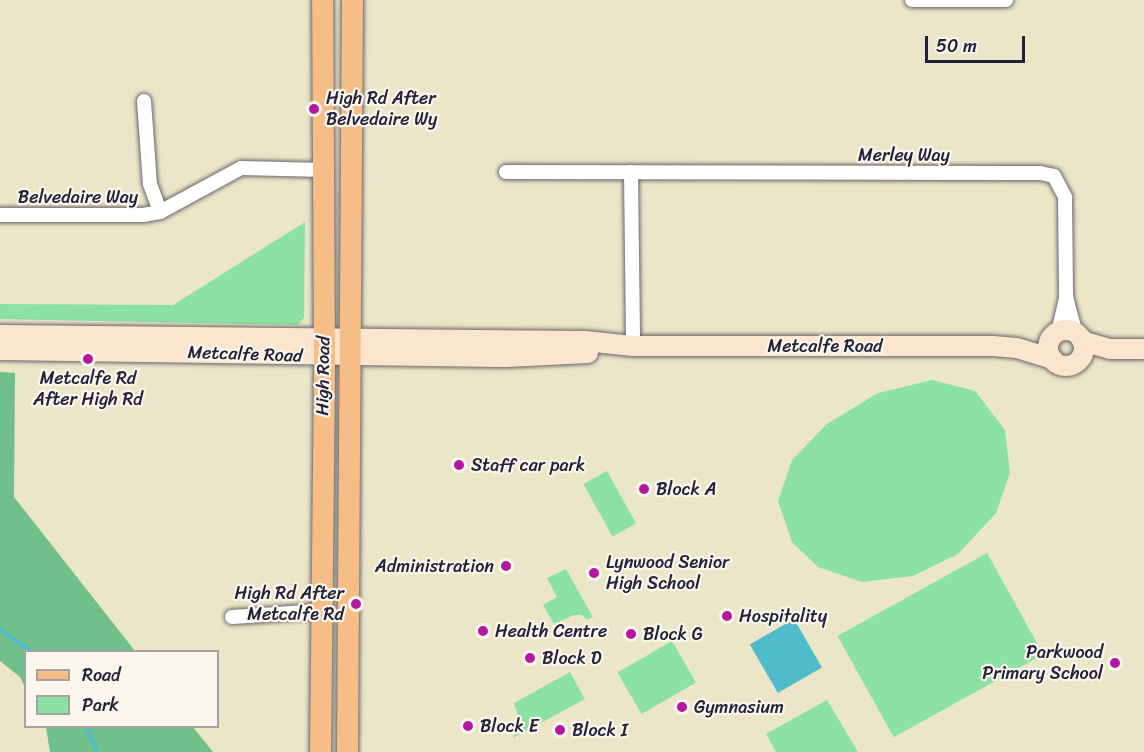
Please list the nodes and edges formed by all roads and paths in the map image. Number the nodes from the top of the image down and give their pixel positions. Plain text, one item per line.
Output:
1 (322, 0) edge
2 (352, 0) edge
3 (912, 0) edge
4 (1006, 0) edge
5 (144, 101) dead end
6 (324, 170) junction
7 (506, 172) dead end
8 (631, 172) junction
9 (160, 212) junction
10 (0, 215) edge
11 (0, 335) edge
12 (1070, 340) junction
13 (350, 346) junction
14 (633, 346) junction
15 (324, 347) junction
16 (1017, 348) junction
17 (1144, 349) edge
18 (0, 350) edge
19 (1052, 359) junction
20 (322, 611) junction
21 (232, 617) dead end
22 (320, 752) edge
23 (347, 752) edge

1 - 6 main road, High Road
2 - 13 main road, High Road
3 - 4 street
5 - 9 street
6 - 9 street, Belvedaire Way
6 - 15 main road, High Road
7 - 8 street, Merley Way
8 - 12 street, Merley Way
8 - 14 street
9 - 10 street, Belvedaire Way
11 - 15 main road, Metcalfe Road
12 - 16 main road, Metcalfe Road
12 - 17 main road, Metcalfe Road
12 - 19 main road
12 - 19 main road, Metcalfe Road
13 - 14 main road, Metcalfe Road
13 - 15 main road, Metcalfe Road
13 - 23 main road, High Road
14 - 16 main road, Metcalfe Road
15 - 18 main road, Metcalfe Road
15 - 20 main road, High Road
16 - 19 main road, Metcalfe Road
20 - 21 street
20 - 22 main road, High Road

